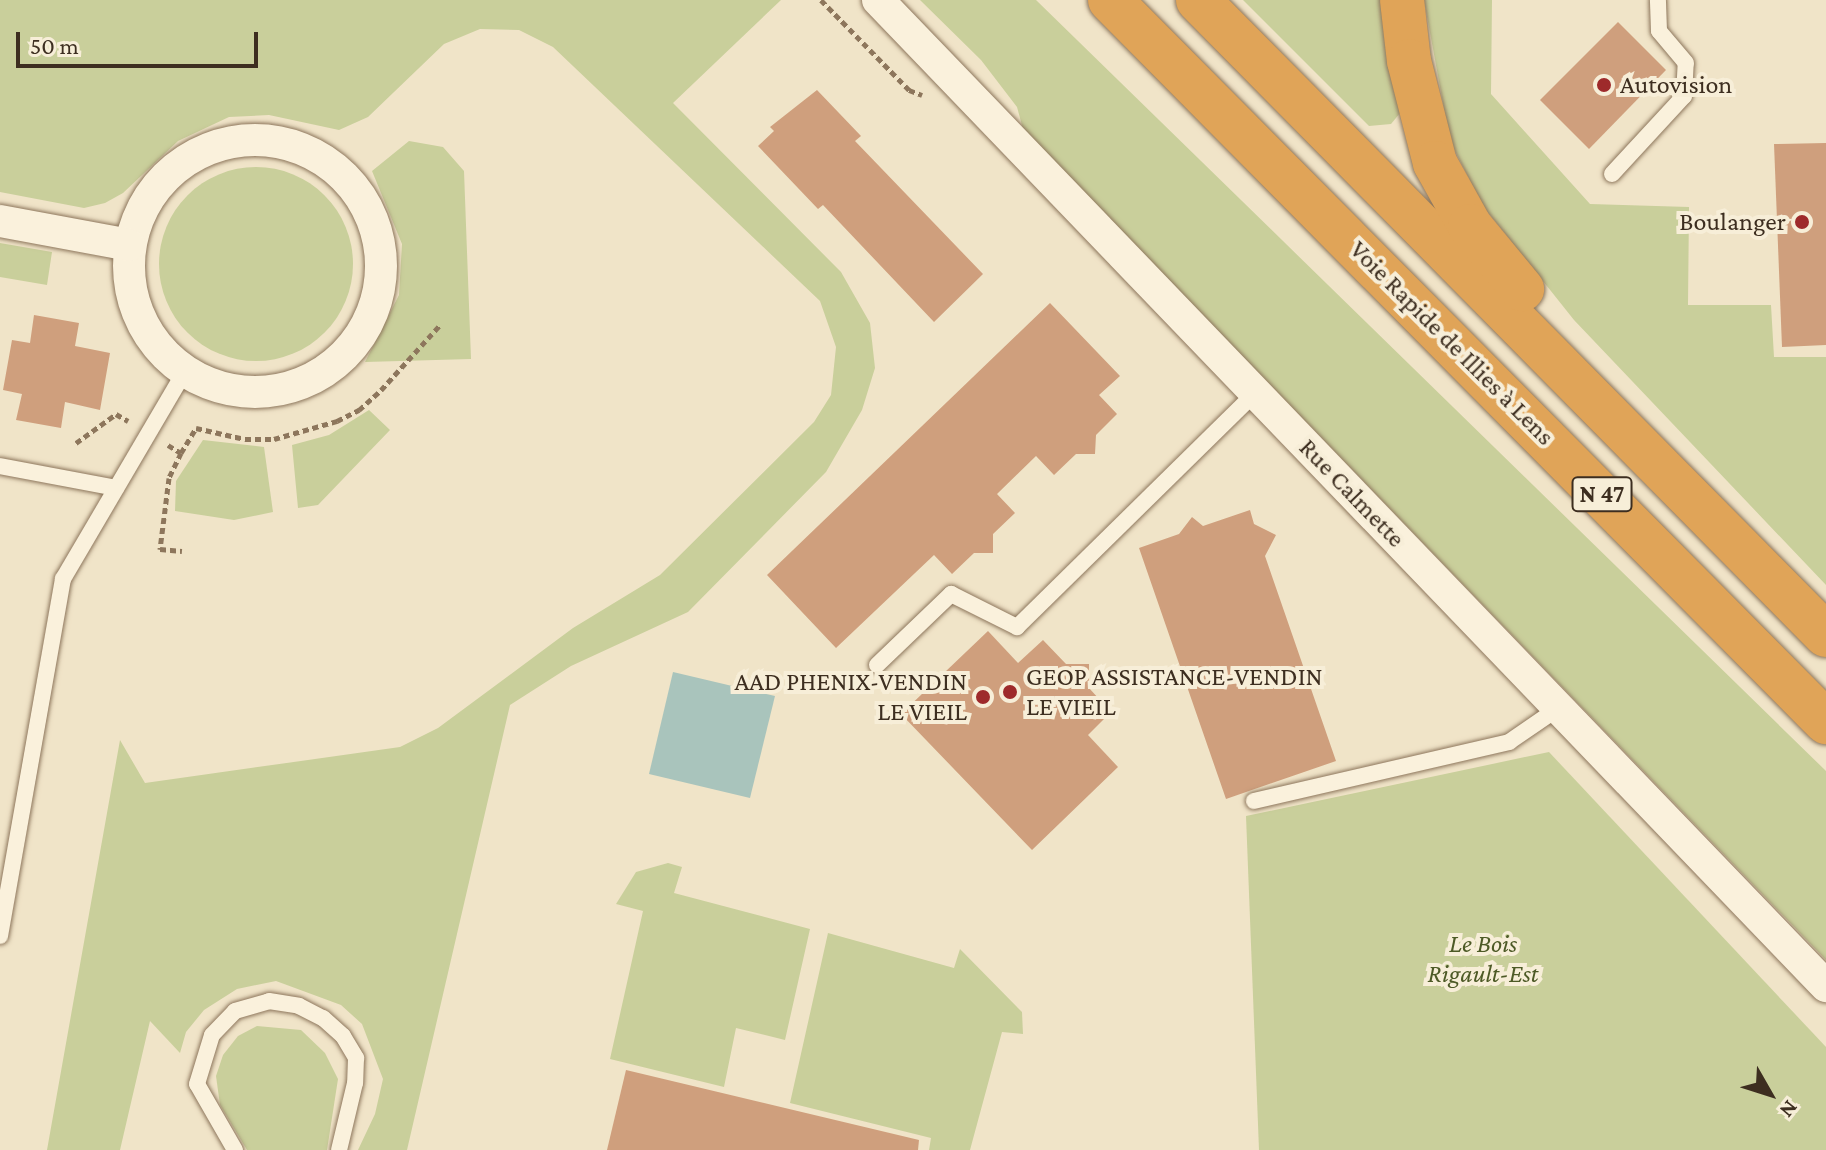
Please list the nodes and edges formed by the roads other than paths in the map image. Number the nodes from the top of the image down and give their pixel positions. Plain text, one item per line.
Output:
1 (878, 0) edge
2 (1110, 0) edge
3 (1198, 0) edge
4 (1402, 0) edge
5 (1658, 0) edge
6 (1612, 174) dead end
7 (0, 221) edge
8 (129, 245) junction
9 (184, 373) junction
10 (1579, 383) junction
11 (1255, 393) junction
12 (0, 466) edge
13 (116, 488) junction
14 (1826, 635) edge
15 (877, 665) dead end
16 (1560, 707) junction
17 (1826, 722) edge
18 (1254, 801) dead end
19 (0, 936) edge
20 (1826, 986) edge
21 (235, 1150) edge
22 (339, 1150) edge

1 - 11 street, Rue Calmette
2 - 17 highway, Voie Rapide de Illies à Lens / N 47
3 - 10 highway, N 47
4 - 10 highway
5 - 6 lane
7 - 8 street
8 - 9 street
8 - 9 street
9 - 13 lane
10 - 14 highway, N 47
11 - 15 lane
11 - 16 street, Rue Calmette
12 - 13 lane
13 - 19 lane
16 - 18 lane
16 - 20 street, Rue Calmette
21 - 22 lane

